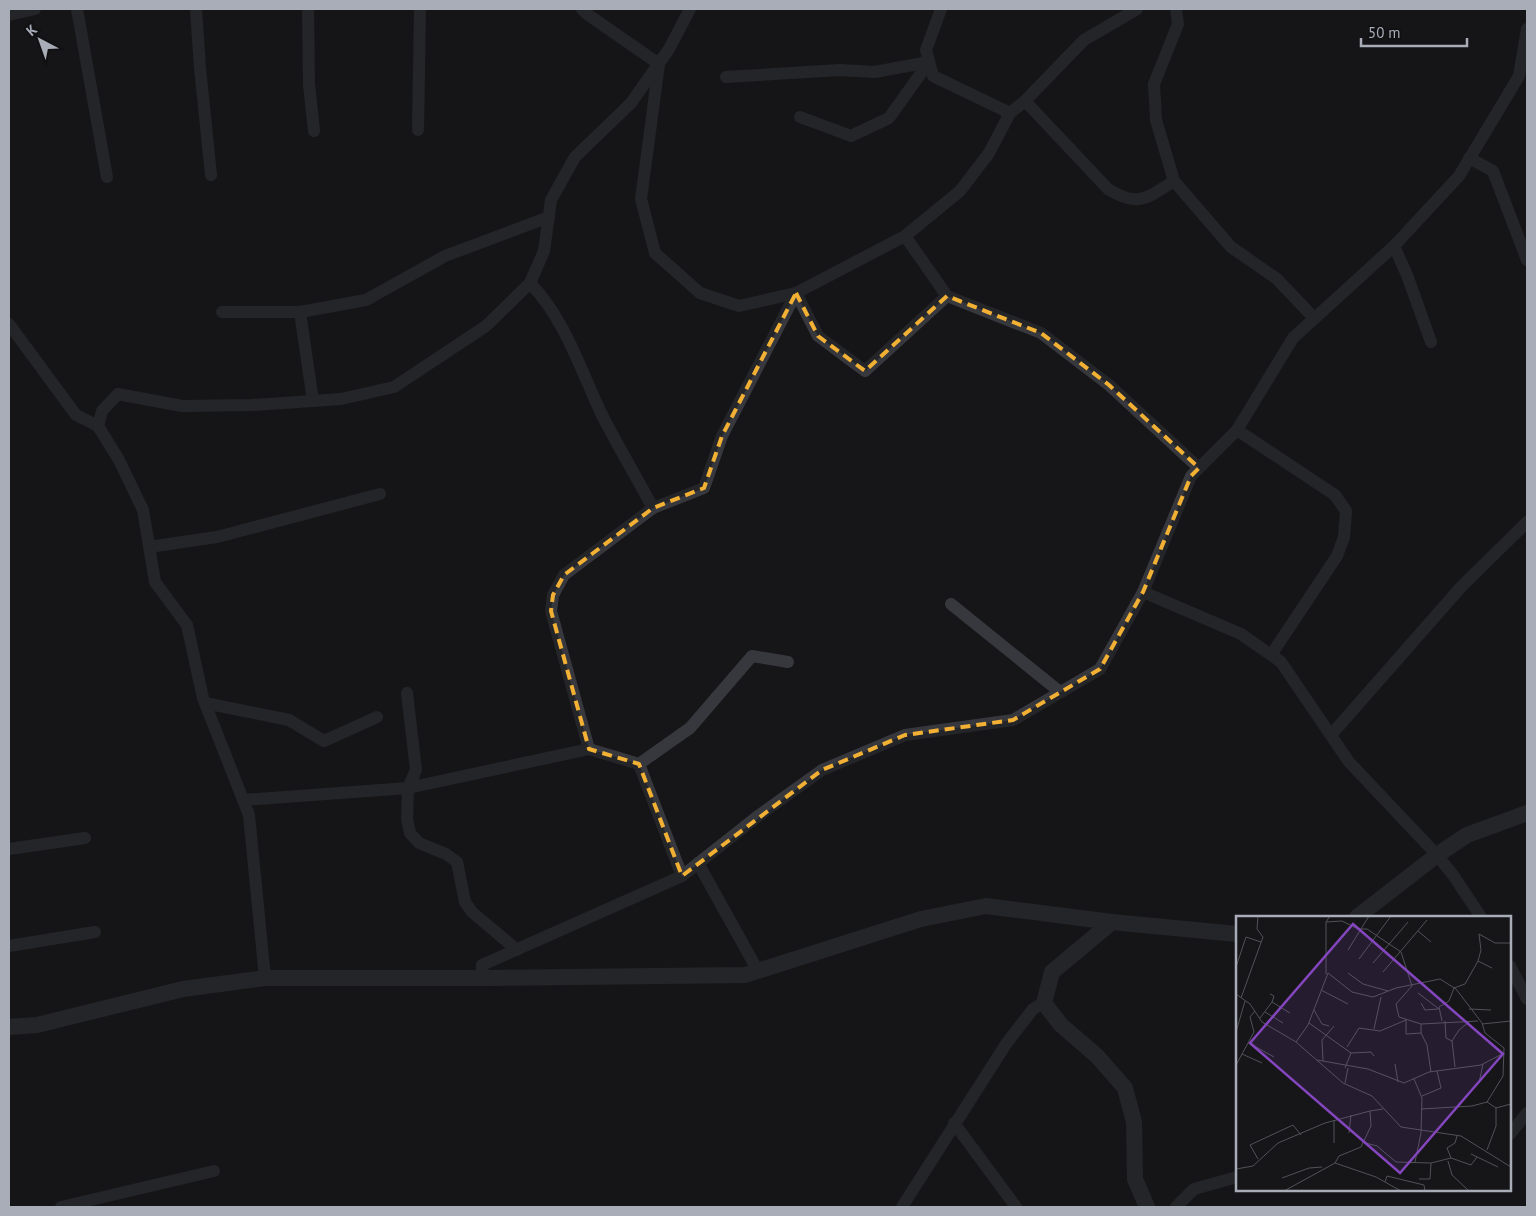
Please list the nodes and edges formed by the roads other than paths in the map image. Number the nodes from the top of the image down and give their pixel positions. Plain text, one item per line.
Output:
1 (35, 9) edge
2 (77, 9) edge
3 (196, 9) edge
4 (308, 9) edge
5 (420, 9) edge
6 (582, 9) edge
7 (690, 9) edge
8 (941, 9) edge
9 (1137, 9) edge
10 (1176, 9) edge
11 (9, 15) edge
12 (1527, 29) edge
13 (929, 62) junction
14 (659, 64) junction
15 (726, 76) dead end
16 (1026, 101) junction
17 (1010, 113) junction
18 (800, 117) dead end
19 (314, 130) dead end
20 (418, 130) dead end
21 (1469, 158) junction
22 (211, 174) dead end
23 (107, 177) dead end
24 (1174, 181) junction
25 (549, 216) junction
26 (905, 236) junction
27 (1394, 246) junction
28 (1527, 260) edge
29 (530, 283) junction
30 (796, 293) junction
31 (947, 296) junction
32 (222, 312) dead end
33 (300, 312) junction
34 (1314, 318) junction
35 (9, 324) edge
36 (1430, 342) dead end
37 (313, 401) junction
38 (98, 426) junction
39 (1237, 430) junction
40 (1199, 468) junction
41 (380, 494) dead end
42 (653, 508) junction
43 (1527, 522) edge
44 (149, 547) junction
45 (1143, 592) junction
46 (951, 604) dead end
47 (1271, 655) junction
48 (788, 662) dead end
49 (1060, 692) junction
50 (408, 693) dead end
51 (205, 702) junction
52 (377, 717) dead end
53 (1331, 735) junction
54 (589, 749) junction
55 (639, 764) junction
56 (408, 788) junction
57 (243, 800) junction
58 (1527, 813) edge
59 (85, 838) dead end
60 (9, 849) edge
61 (1438, 854) junction
62 (698, 863) junction
63 (682, 876) junction
64 (1358, 916) edge
65 (1480, 916) edge
66 (1112, 922) junction
67 (95, 932) dead end
68 (1236, 934) edge
69 (9, 946) edge
70 (516, 950) junction
71 (1511, 968) edge
72 (758, 971) junction
73 (265, 978) junction
74 (481, 978) junction
75 (1527, 999) edge
76 (1044, 1003) junction
77 (9, 1027) edge
78 (1527, 1113) edge
79 (954, 1123) junction
80 (1511, 1133) edge
81 (214, 1171) dead end
82 (1236, 1177) edge
83 (61, 1207) edge
84 (902, 1207) edge
85 (1016, 1207) edge
86 (1146, 1207) edge
87 (1176, 1207) edge

1 - 11 street
2 - 23 street
3 - 22 street
4 - 19 street
5 - 20 street
6 - 14 street
7 - 14 street
8 - 13 street
9 - 16 street
10 - 24 street
12 - 21 street
13 - 15 street
13 - 17 street
13 - 18 street
14 - 25 street
14 - 30 street
16 - 17 street
16 - 24 street
17 - 26 street
21 - 27 street
21 - 28 street
24 - 34 street
25 - 29 street
25 - 33 street
26 - 30 street
26 - 31 street
27 - 34 street
27 - 36 street
29 - 37 street
29 - 42 street
30 - 31 street
30 - 42 street
31 - 40 street
32 - 33 street
33 - 37 street
34 - 39 street
35 - 38 street
37 - 38 street
38 - 44 street
39 - 40 street
39 - 47 street
40 - 45 street
41 - 44 street
42 - 54 street
43 - 53 street
44 - 51 street
45 - 47 street
45 - 49 street
46 - 49 street
47 - 53 street
48 - 55 street
49 - 62 street
50 - 56 street
51 - 52 street
51 - 57 street
53 - 61 street
54 - 55 street
54 - 56 street
55 - 63 street
56 - 57 street
56 - 70 street
57 - 73 street
58 - 61 street
59 - 60 street
61 - 64 street
61 - 65 street
62 - 63 street
62 - 72 street
63 - 70 street
66 - 68 street
66 - 72 street
66 - 76 street
67 - 69 street
70 - 74 street
71 - 75 street
72 - 74 street
73 - 74 street
73 - 77 street
76 - 79 street
76 - 86 street
78 - 80 street
79 - 84 street
79 - 85 street
81 - 83 street
82 - 87 street

